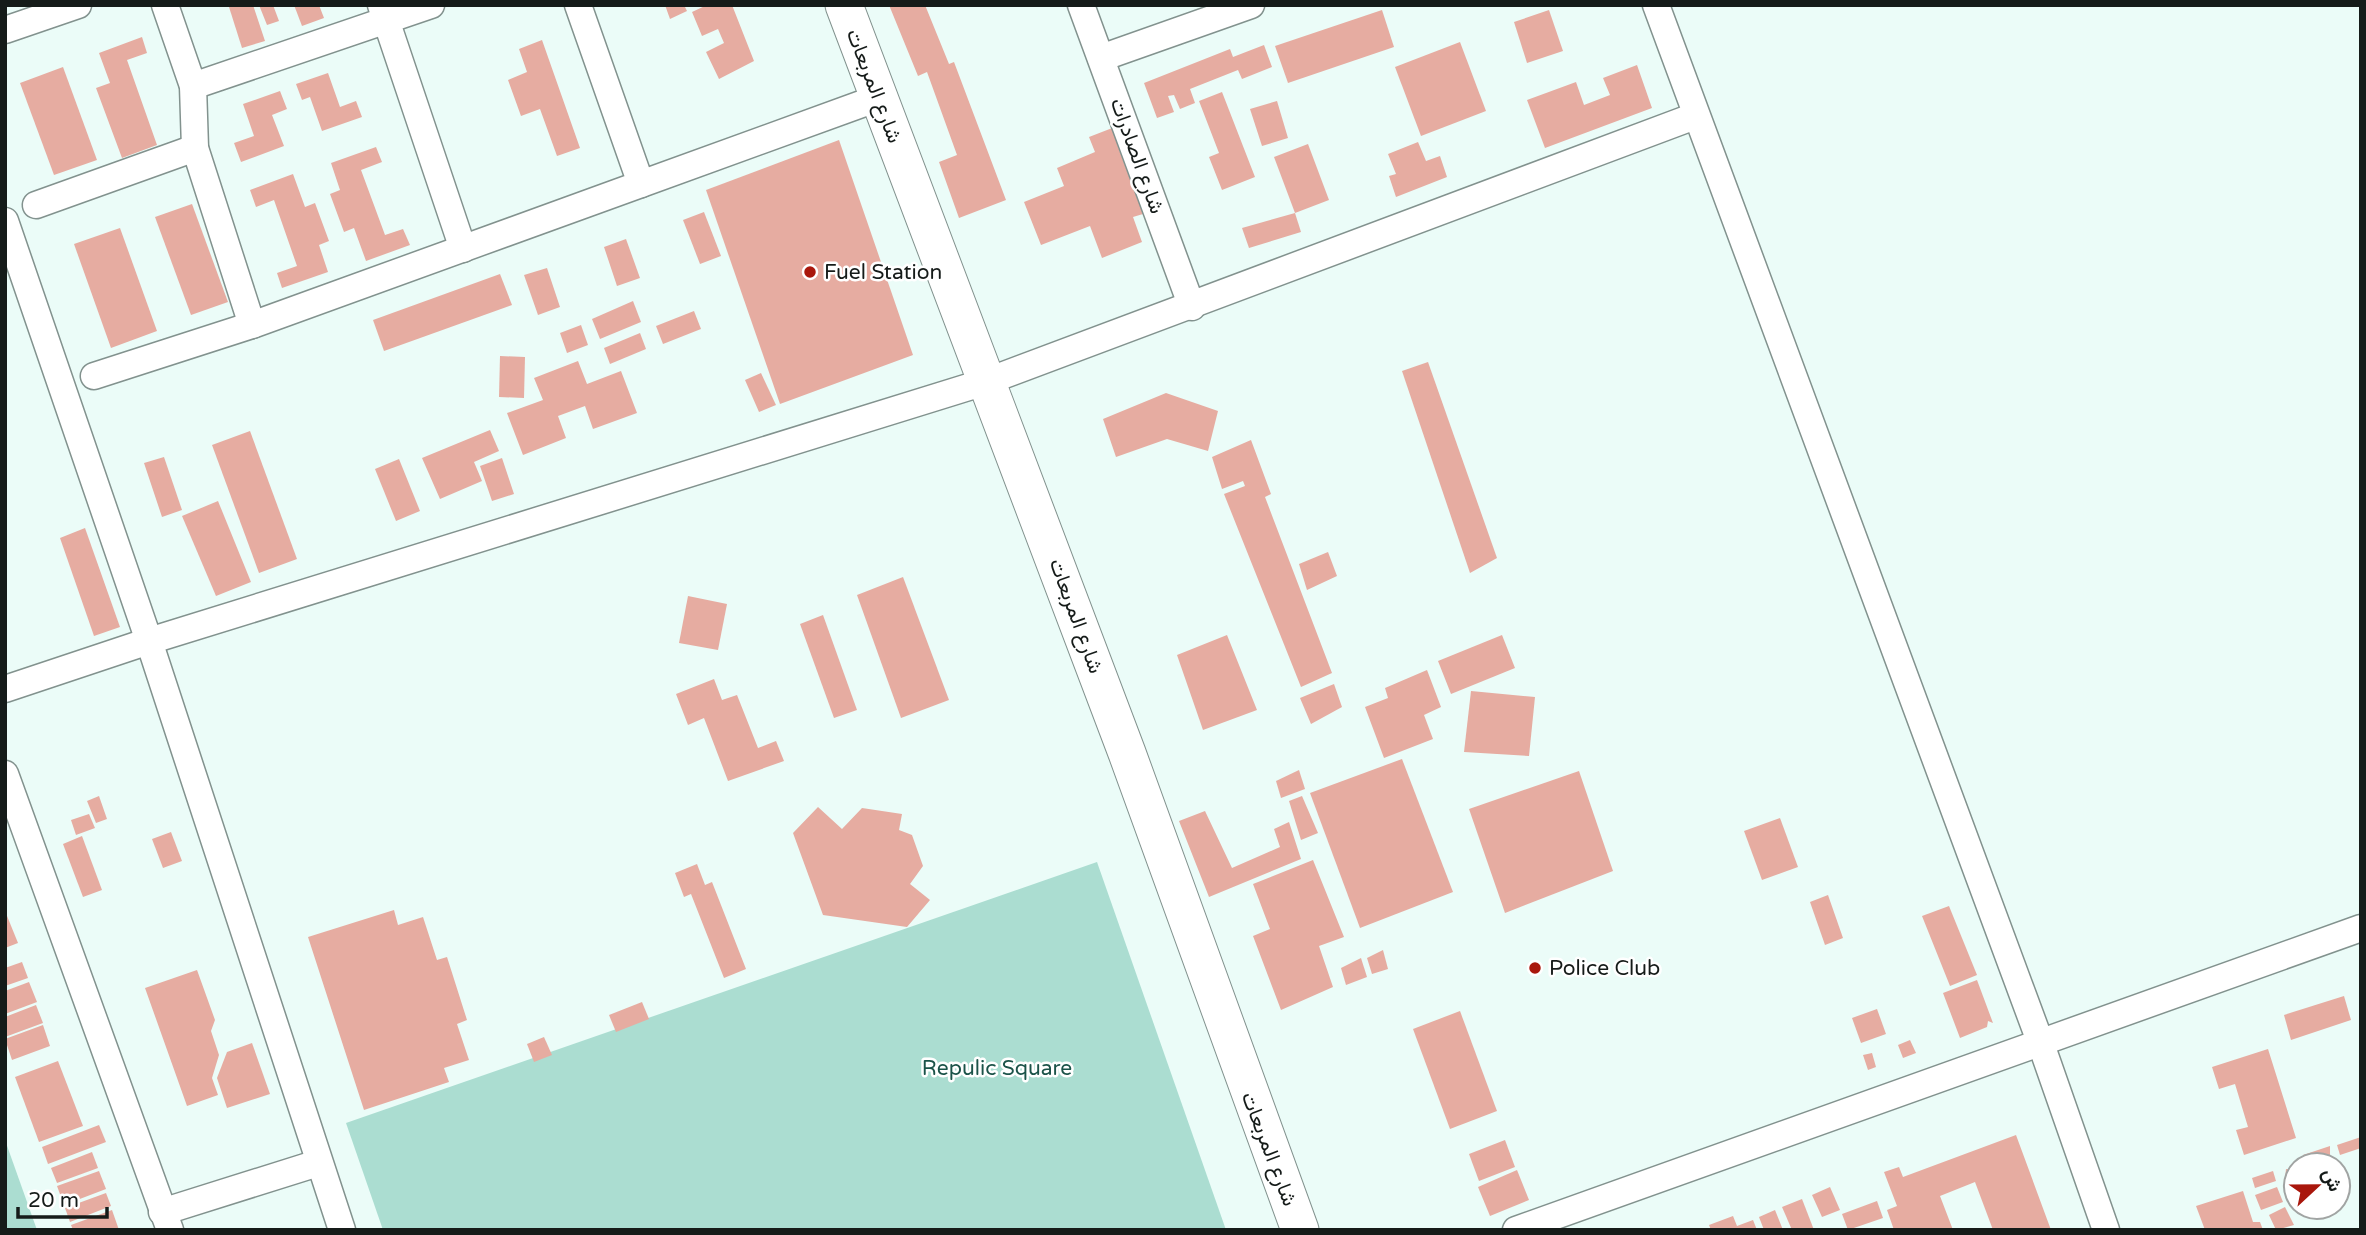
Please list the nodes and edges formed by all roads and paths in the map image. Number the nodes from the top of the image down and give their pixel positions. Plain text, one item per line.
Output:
1 (78, 5) edge
2 (165, 5) edge
3 (431, 5) edge
4 (578, 5) edge
5 (844, 5) edge
6 (1081, 5) edge
7 (1251, 5) edge
8 (1656, 5) edge
9 (384, 13) edge
10 (5, 30) edge
11 (1101, 58) junction
12 (193, 86) junction
13 (878, 98) junction
14 (1695, 116) junction
15 (195, 148) junction
16 (641, 184) junction
17 (36, 205) dead end
18 (5, 220) edge
19 (463, 249) junction
20 (1192, 307) junction
21 (251, 325) junction
22 (94, 376) dead end
23 (988, 381) junction
24 (149, 641) junction
25 (5, 689) edge
26 (5, 774) edge
27 (2361, 928) edge
28 (2041, 1044) junction
29 (318, 1163) junction
30 (166, 1221) edge
31 (342, 1230) edge
32 (1300, 1230) edge
33 (1516, 1230) edge
34 (2106, 1230) edge

1 - 10 street
2 - 12 street
3 - 9 street
4 - 16 street
5 - 13 main road, شارع المربعات
6 - 11 street, شارع الصادرات
7 - 11 street
8 - 14 street
9 - 12 street
9 - 19 street
11 - 20 street, شارع الصادرات
12 - 15 street
13 - 16 street
13 - 23 main road, شارع المربعات
14 - 20 street
14 - 28 street
15 - 17 street
15 - 21 street
16 - 19 street
18 - 24 street
19 - 21 street
20 - 23 street
21 - 22 street
23 - 24 street
23 - 32 main road, شارع المربعات
24 - 25 street
24 - 29 street
26 - 30 street
27 - 28 street
28 - 33 street
28 - 34 street
29 - 30 street
29 - 31 street

